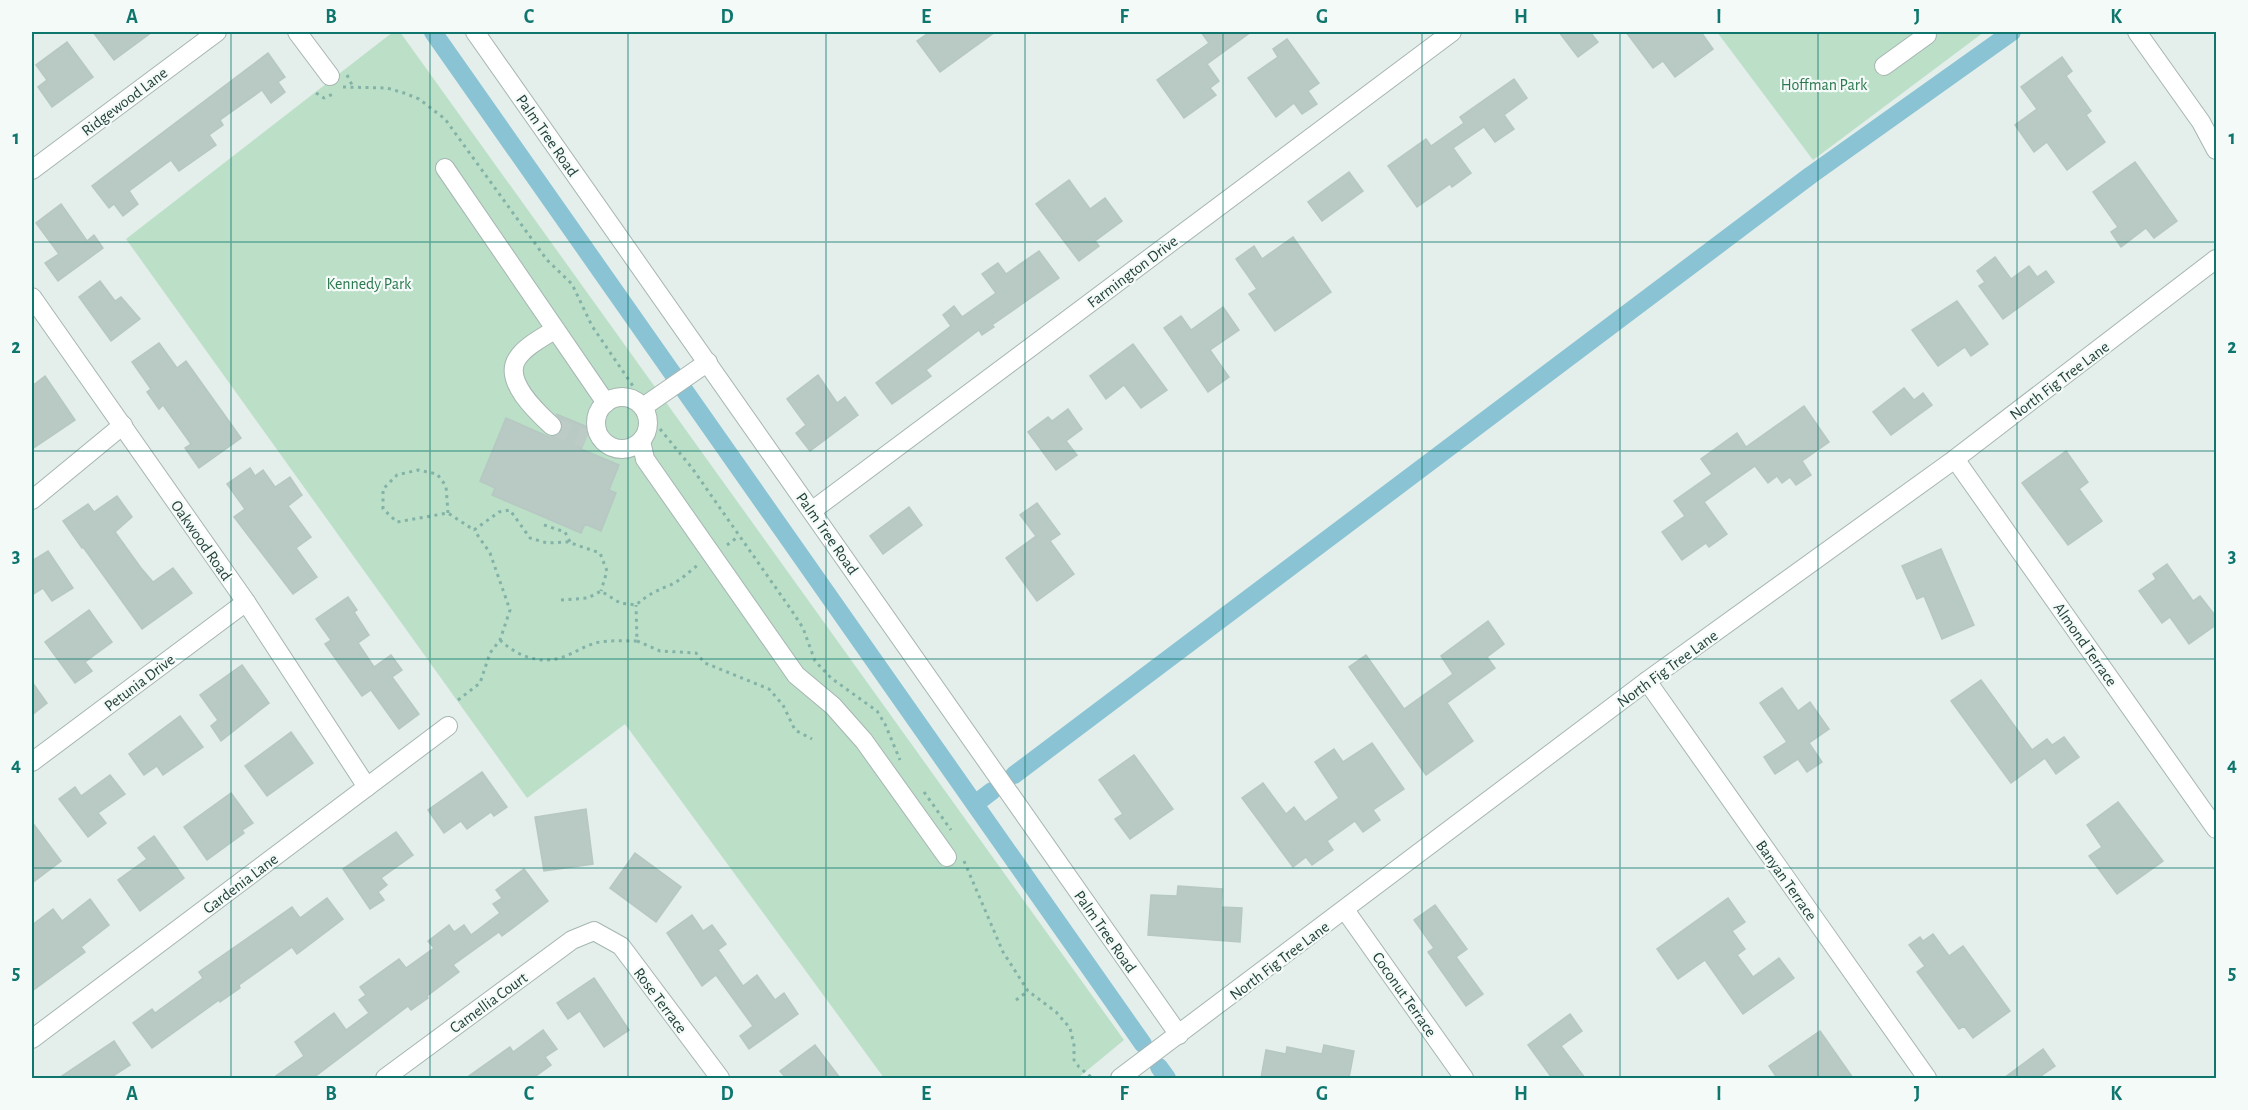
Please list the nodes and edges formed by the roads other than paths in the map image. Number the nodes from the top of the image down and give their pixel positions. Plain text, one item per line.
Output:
1 (217, 32) edge
2 (297, 32) edge
3 (475, 32) edge
4 (1452, 32) edge
5 (2137, 32) edge
6 (1928, 33) edge
7 (1884, 66) dead end
8 (335, 81) road end
9 (2217, 150) edge
10 (445, 168) dead end
11 (32, 170) edge
12 (2217, 259) edge
13 (32, 297) edge
14 (554, 330) junction
15 (703, 366) junction
16 (606, 403) junction
17 (647, 405) junction
18 (123, 425) junction
19 (552, 426) tunnel mouth
20 (641, 441) junction
21 (1955, 459) junction
22 (32, 500) edge
23 (813, 510) junction
24 (246, 602) junction
25 (1647, 681) junction
26 (448, 726) dead end
27 (32, 762) edge
28 (367, 787) junction
29 (2217, 829) edge
30 (947, 857) dead end
31 (1345, 910) junction
32 (594, 931) joint
33 (1179, 1035) junction
34 (32, 1039) edge
35 (385, 1078) edge
36 (720, 1078) edge
37 (1120, 1078) edge
38 (1464, 1078) edge
39 (1927, 1078) edge

1 - 11 street, Ridgewood Lane
2 - 8 street
3 - 15 street, Palm Tree Road
4 - 23 street, Farmington Drive
5 - 9 street
6 - 7 street
10 - 14 street
12 - 21 street, North Fig Tree Lane
13 - 18 street, Oakwood Road
14 - 16 street
14 - 19 street
15 - 17 street
15 - 23 street, Palm Tree Road
16 - 17 street
16 - 20 street
17 - 20 street
18 - 22 street
18 - 24 street, Oakwood Road
20 - 30 street
21 - 25 street, North Fig Tree Lane
21 - 29 street, Almond Terrace
23 - 33 street, Palm Tree Road
24 - 27 street, Petunia Drive
24 - 28 street, Oakwood Road
25 - 31 street, North Fig Tree Lane
25 - 39 street, Banyan Terrace
26 - 28 street, Gardenia Lane
28 - 34 street, Gardenia Lane
31 - 33 street, North Fig Tree Lane
31 - 38 street, Coconut Terrace
32 - 35 street, Camellia Court
32 - 36 street, Rose Terrace
33 - 37 street, North Fig Tree Lane

